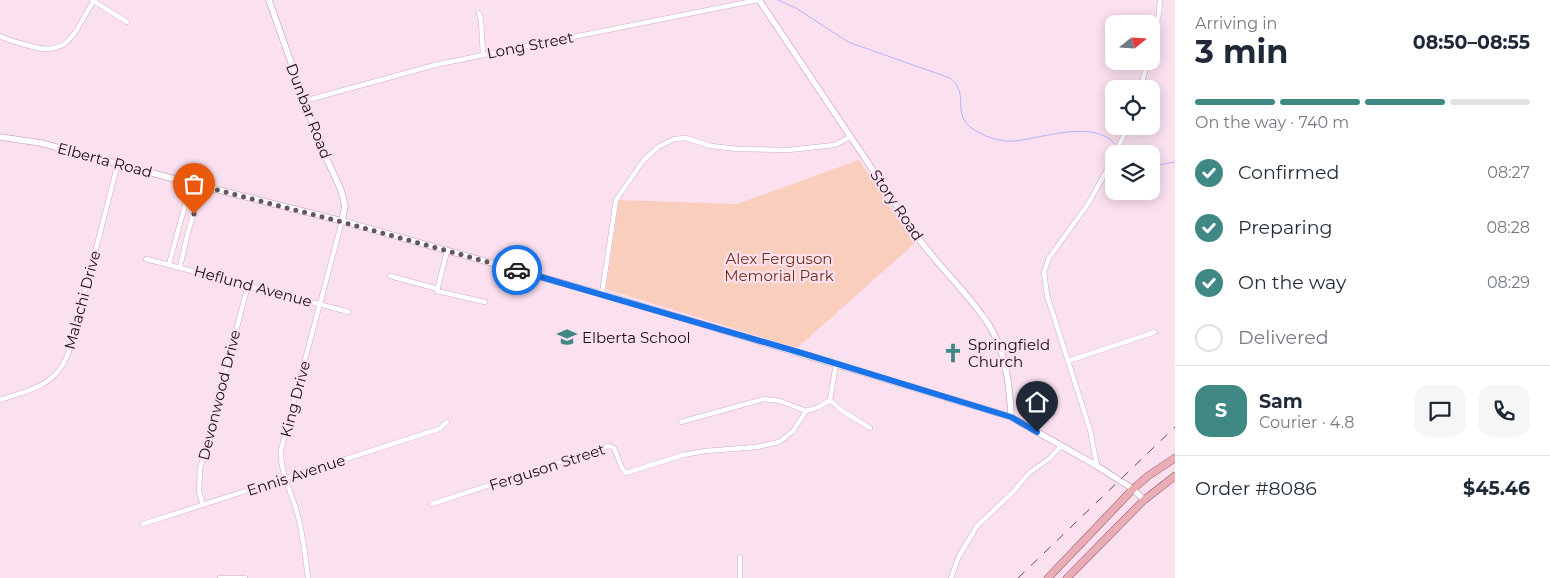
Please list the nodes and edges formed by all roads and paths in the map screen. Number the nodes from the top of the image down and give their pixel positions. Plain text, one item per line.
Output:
1 (93, 0) edge
2 (269, 0) edge
3 (759, 0) edge
4 (1160, 0) edge
5 (479, 14) dead end
6 (1159, 15) edge
7 (127, 22) dead end
8 (0, 36) edge
9 (483, 55) junction
10 (304, 100) junction
11 (0, 137) edge
12 (850, 137) junction
13 (118, 163) junction
14 (1105, 172) edge
15 (192, 183) junction
16 (202, 186) junction
17 (342, 222) junction
18 (447, 251) junction
19 (146, 259) dead end
20 (169, 264) junction
21 (180, 267) junction
22 (390, 276) dead end
23 (248, 285) junction
24 (438, 289) junction
25 (602, 294) junction
26 (485, 302) dead end
27 (321, 304) junction
28 (349, 312) dead end
29 (1155, 332) dead end
30 (1068, 361) junction
31 (836, 364) junction
32 (0, 400) edge
33 (830, 400) junction
34 (806, 411) junction
35 (1011, 417) junction
36 (447, 422) dead end
37 (681, 422) dead end
38 (870, 428) dead end
39 (1060, 446) junction
40 (1175, 458) edge
41 (1097, 466) junction
42 (1175, 476) edge
43 (285, 479) junction
44 (1133, 489) junction
45 (1144, 500) junction
46 (432, 504) dead end
47 (204, 505) junction
48 (143, 524) dead end
49 (740, 557) dead end
50 (220, 578) edge
51 (244, 578) edge
52 (308, 578) edge
53 (740, 578) edge
54 (951, 578) edge
55 (1048, 578) edge
56 (1066, 578) edge

1 - 7 street
1 - 8 street
2 - 10 street, Dunbar Road
3 - 9 street, Long Street
3 - 12 street, Story Road
4 - 6 street
5 - 9 street
9 - 10 street, Long Street
10 - 17 street, Dunbar Road
11 - 13 street, Elberta Road
12 - 25 street
12 - 35 street, Story Road
13 - 15 street, Elberta Road
13 - 32 street, Malachi Drive
14 - 30 street
15 - 16 street, Elberta Road
15 - 20 street
16 - 17 street, Elberta Road
16 - 21 street, Heflund Avenue
17 - 18 street, Elberta Road
17 - 27 street, King Drive
18 - 24 street
18 - 25 street, Elberta Road
19 - 20 street
20 - 21 street
21 - 23 street, Heflund Avenue
22 - 24 street
23 - 27 street, Heflund Avenue
23 - 47 street, Devonwood Drive
24 - 26 street
25 - 31 street, Elberta Road
27 - 28 street, Heflund Avenue
27 - 43 street, King Drive
29 - 30 street
30 - 41 street
31 - 33 street
31 - 35 street, Elberta Road
33 - 34 street
33 - 38 street
34 - 37 street
34 - 46 street, Ferguson Street
35 - 39 street, Elberta Road
36 - 43 street, Ennis Avenue
39 - 41 street, Elberta Road
39 - 54 street
40 - 44 main road
41 - 44 street, Elberta Road
42 - 45 main road
43 - 47 street, Ennis Avenue
43 - 52 street, King Drive
44 - 45 street, Elberta Road
44 - 55 main road
45 - 56 main road
47 - 48 street, Ennis Avenue
49 - 53 street
50 - 51 street

